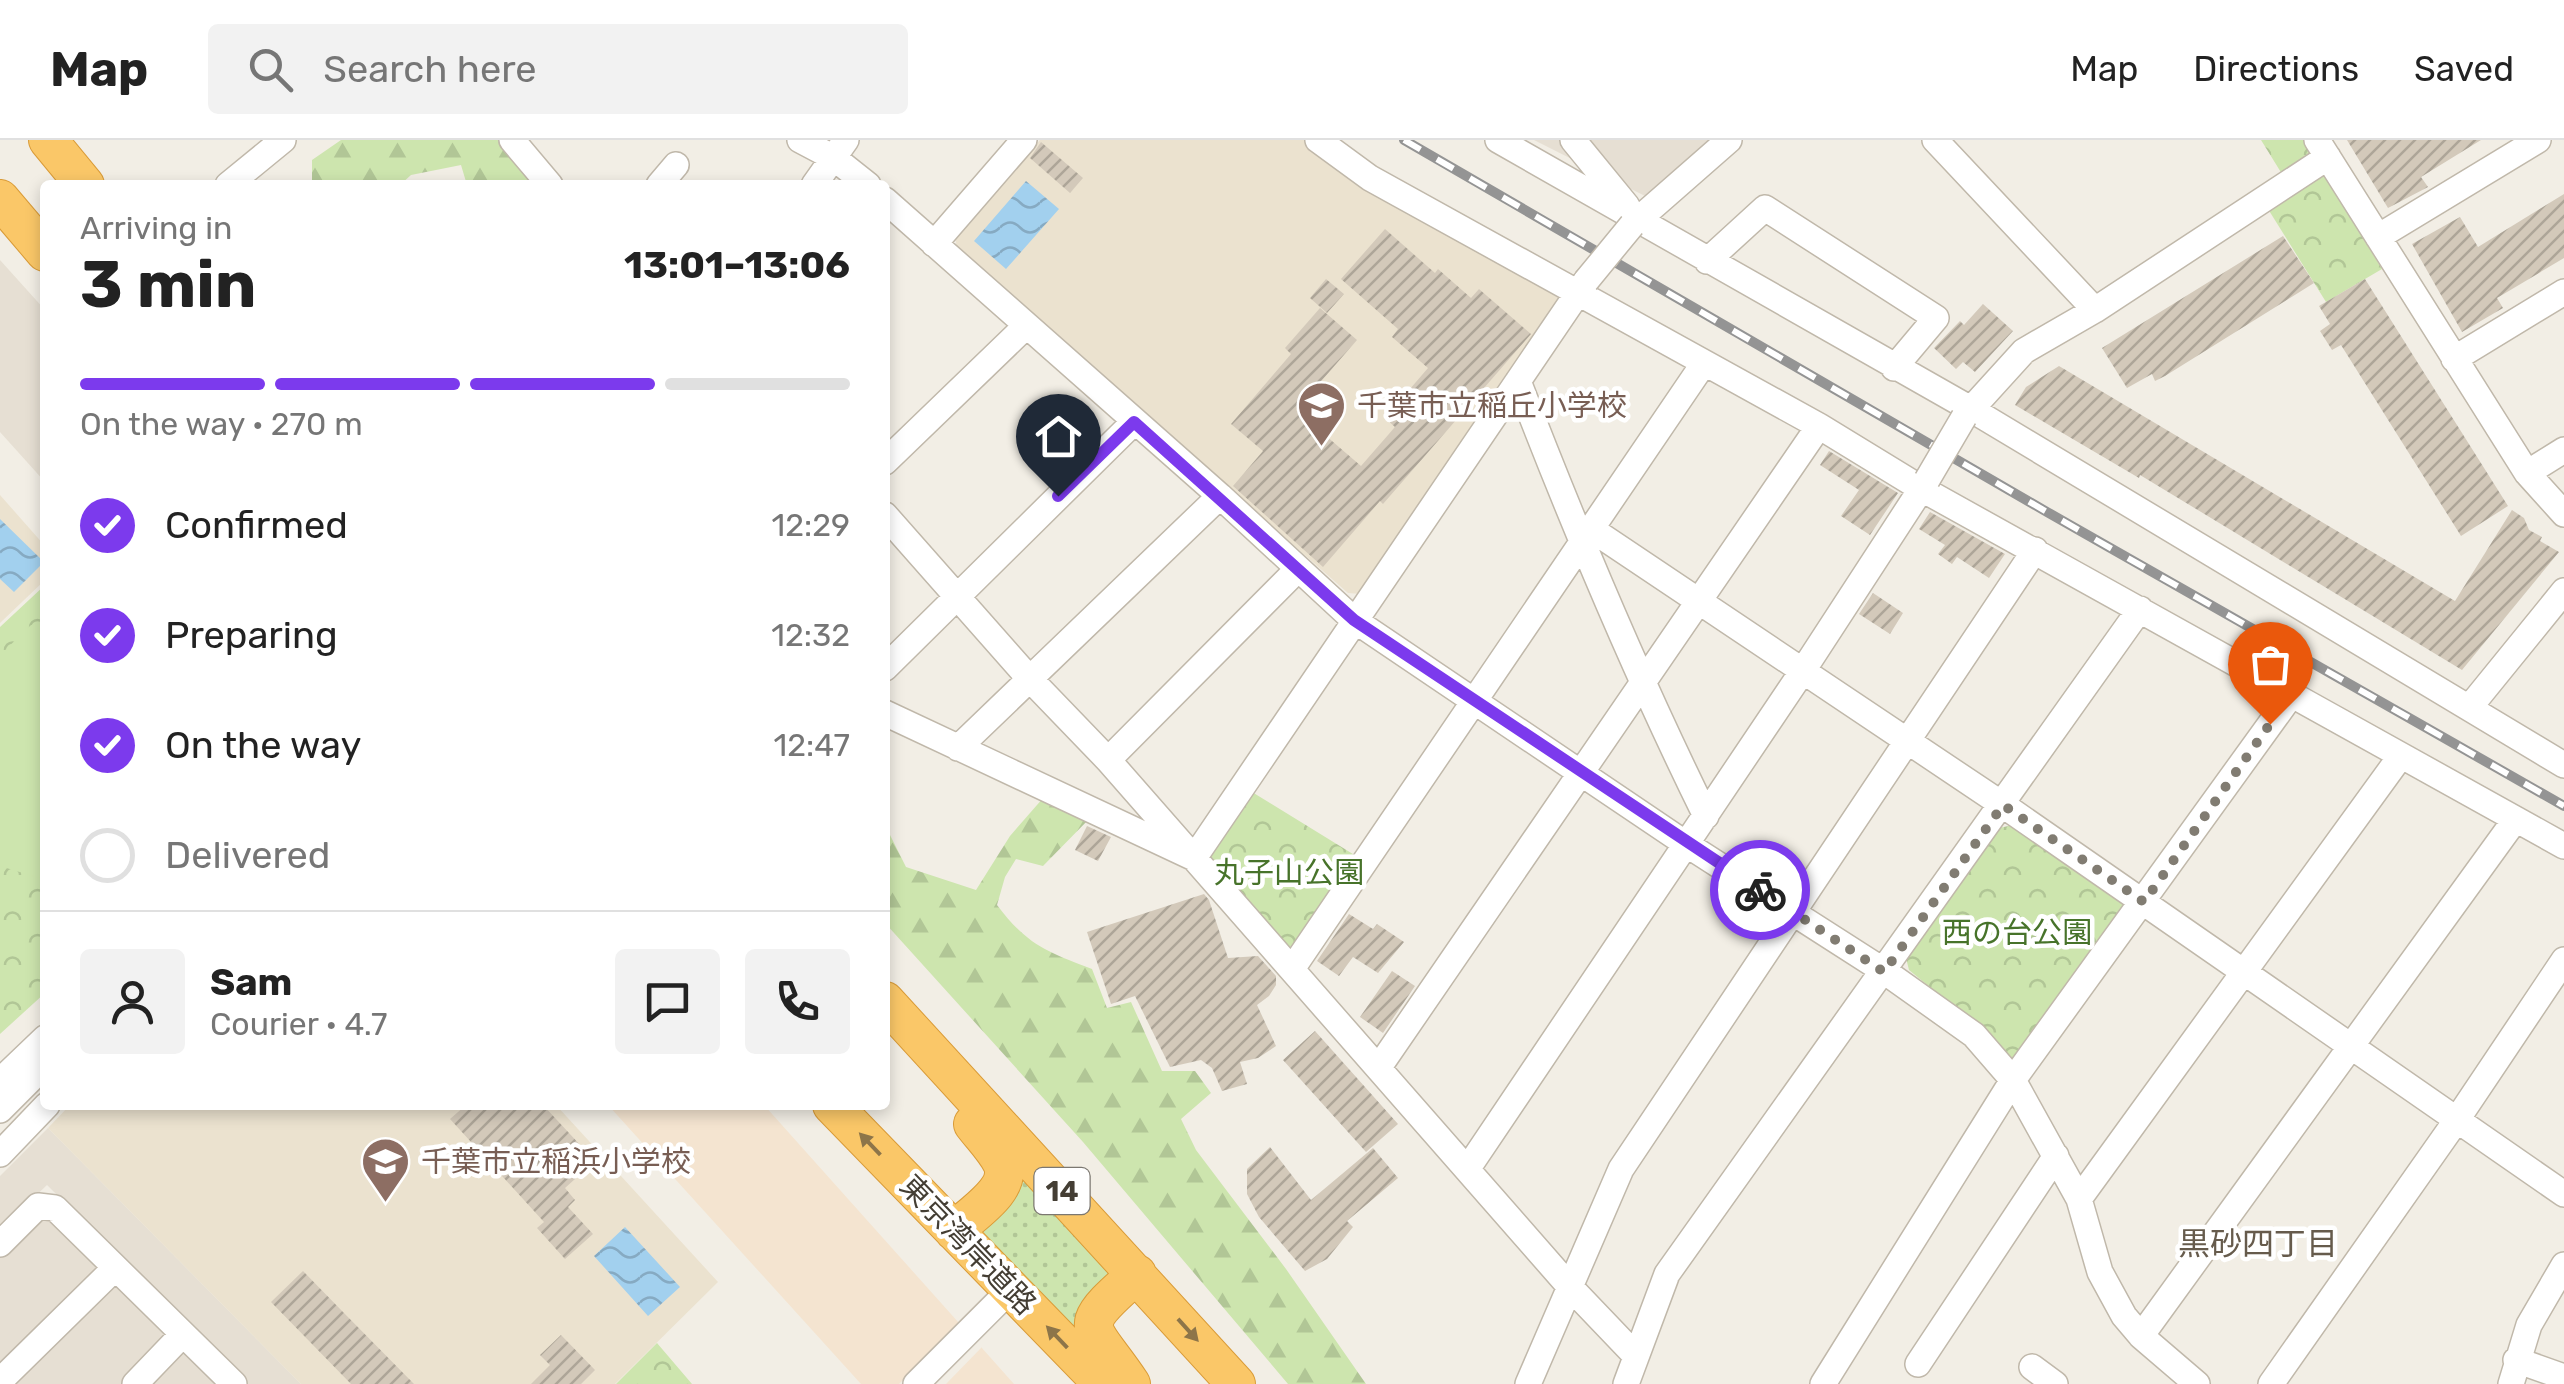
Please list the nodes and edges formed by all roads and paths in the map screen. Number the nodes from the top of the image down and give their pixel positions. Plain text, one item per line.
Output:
1 (48, 140) edge
2 (512, 140) edge
3 (800, 140) edge
4 (1024, 140) edge
5 (1318, 140) edge
6 (1498, 140) edge
7 (1573, 140) edge
8 (1729, 140) edge
9 (1936, 140) edge
10 (2538, 140) edge
11 (279, 141) edge
12 (2322, 148) edge
13 (840, 149) edge
14 (676, 165) dead end
15 (81, 180) edge
16 (234, 180) edge
17 (546, 180) edge
18 (662, 180) edge
19 (818, 180) edge
20 (864, 180) edge
21 (0, 199) edge
22 (890, 204) edge
23 (1634, 222) junction
24 (2378, 237) junction
25 (934, 244) junction
26 (40, 246) edge
27 (1707, 261) junction
28 (1581, 287) junction
29 (2564, 292) edge
30 (2094, 310) junction
31 (1026, 326) junction
32 (2454, 359) junction
33 (1704, 363) junction
34 (1894, 368) junction
35 (1518, 381) junction
36 (1967, 412) junction
37 (1134, 422) junction
38 (1819, 426) junction
39 (2564, 450) edge
40 (890, 457) edge
41 (2527, 473) junction
42 (1925, 485) junction
43 (1220, 496) junction
44 (2564, 514) edge
45 (890, 520) edge
46 (1586, 537) junction
47 (2035, 550) junction
48 (1298, 568) junction
49 (2564, 591) edge
50 (958, 595) junction
51 (1698, 602) junction
52 (2140, 610) junction
53 (1354, 620) junction
54 (890, 663) edge
55 (1802, 672) junction
56 (1029, 678) junction
57 (1641, 684) junction
58 (2292, 694) junction
59 (1476, 702) junction
60 (2469, 708) junction
61 (890, 715) edge
62 (1906, 741) junction
63 (958, 748) junction
64 (2400, 757) junction
65 (1108, 760) junction
66 (2564, 765) edge
67 (1582, 772) junction
68 (2003, 805) junction
69 (1706, 816) junction
70 (2515, 820) junction
71 (1686, 844) junction
72 (2564, 846) edge
73 (1194, 858) junction
74 (2144, 902) junction
75 (1794, 912) junction
76 (2564, 960) edge
77 (1292, 969) junction
78 (1884, 972) junction
79 (2244, 974) junction
80 (890, 1006) edge
81 (922, 1040) junction
82 (40, 1043) edge
83 (2352, 1049) junction
84 (1379, 1067) junction
85 (40, 1070) edge
86 (2013, 1080) junction
87 (0, 1082) edge
88 (0, 1110) edge
89 (42, 1110) edge
90 (837, 1110) edge
91 (2456, 1122) junction
92 (0, 1154) edge
93 (2056, 1156) junction
94 (1468, 1168) junction
95 (2564, 1194) edge
96 (2079, 1198) junction
97 (954, 1230) junction
98 (0, 1244) edge
99 (2564, 1265) edge
100 (115, 1268) junction
101 (1137, 1274) junction
102 (1570, 1287) junction
103 (1011, 1289) junction
104 (183, 1334) junction
105 (2141, 1336) junction
106 (1636, 1356) junction
107 (1918, 1364) dead end
108 (2032, 1367) dead end
109 (2513, 1372) edge
110 (2564, 1377) edge
111 (0, 1381) edge
112 (2187, 1381) edge
113 (135, 1384) edge
114 (234, 1384) edge
115 (916, 1384) edge
116 (1103, 1384) edge
117 (1130, 1384) edge
118 (1236, 1384) edge
119 (1528, 1384) edge
120 (1626, 1384) edge
121 (1823, 1384) edge
122 (2055, 1384) edge
123 (2271, 1384) edge

1 - 15 highway
2 - 17 street
3 - 13 street
4 - 25 street
5 - 28 street
6 - 23 street
7 - 23 street
8 - 23 street
9 - 30 street
10 - 24 street
11 - 16 street
12 - 24 street
12 - 30 street
13 - 19 street
13 - 20 street
14 - 18 street
21 - 26 highway
22 - 25 street
23 - 27 street
23 - 28 street, bridge
24 - 32 street
25 - 31 street
27 - 34 street
27 - 34 street
28 - 33 street
28 - 35 street
29 - 32 street
30 - 36 street
31 - 37 street
31 - 40 street
32 - 41 street
33 - 38 street
33 - 46 street
34 - 36 street
35 - 46 street
35 - 53 street
36 - 42 street, bridge
36 - 60 street
37 - 43 street
37 - 50 street
38 - 42 street
38 - 51 street
39 - 41 street
41 - 44 street
42 - 47 street
42 - 55 street
43 - 48 street
43 - 56 street
45 - 50 street
46 - 51 street
46 - 57 street
46 - 59 street
47 - 52 street
47 - 62 street
48 - 53 street
48 - 65 street
49 - 60 street
50 - 54 street
50 - 56 street
51 - 55 street
51 - 57 street
52 - 58 street
52 - 68 street
53 - 59 street
53 - 73 street
55 - 62 street
55 - 69 street
56 - 63 street
56 - 65 street
57 - 67 street
57 - 69 street
58 - 64 street
58 - 74 street
59 - 67 street
59 - 77 street
60 - 66 street
61 - 63 street
62 - 68 street
62 - 75 street
63 - 73 street
64 - 70 street
64 - 79 street
65 - 73 street
67 - 71 street
67 - 84 street
68 - 74 street
68 - 78 street
69 - 71 street
70 - 72 street
70 - 83 street
71 - 75 street
71 - 94 street
73 - 77 street
74 - 79 street
74 - 86 street
75 - 78 street
75 - 102 street
76 - 91 street
77 - 84 street
78 - 86 street
78 - 106 street
79 - 83 street
79 - 96 street
80 - 81 highway, 14
81 - 97 highway
81 - 101 highway, 14
82 - 87 street
83 - 91 street
83 - 105 street
84 - 94 street
85 - 88 street
86 - 93 street
86 - 121 street
89 - 92 street
97 -> 90 highway, 東京湾岸道路
91 - 95 street
91 - 123 street
93 - 96 street
93 - 107 street
94 - 102 street
96 - 105 street
97 - 103 highway, 東京湾岸道路
98 - 100 street
99 - 109 street
100 - 104 street
100 - 111 street
101 - 117 highway
101 -> 118 highway, 14
102 - 106 street
102 - 119 street
103 - 115 street
116 -> 103 highway, 東京湾岸道路
104 - 113 street
104 - 114 street
105 - 112 street
106 - 120 street
108 - 122 street
109 - 110 street

